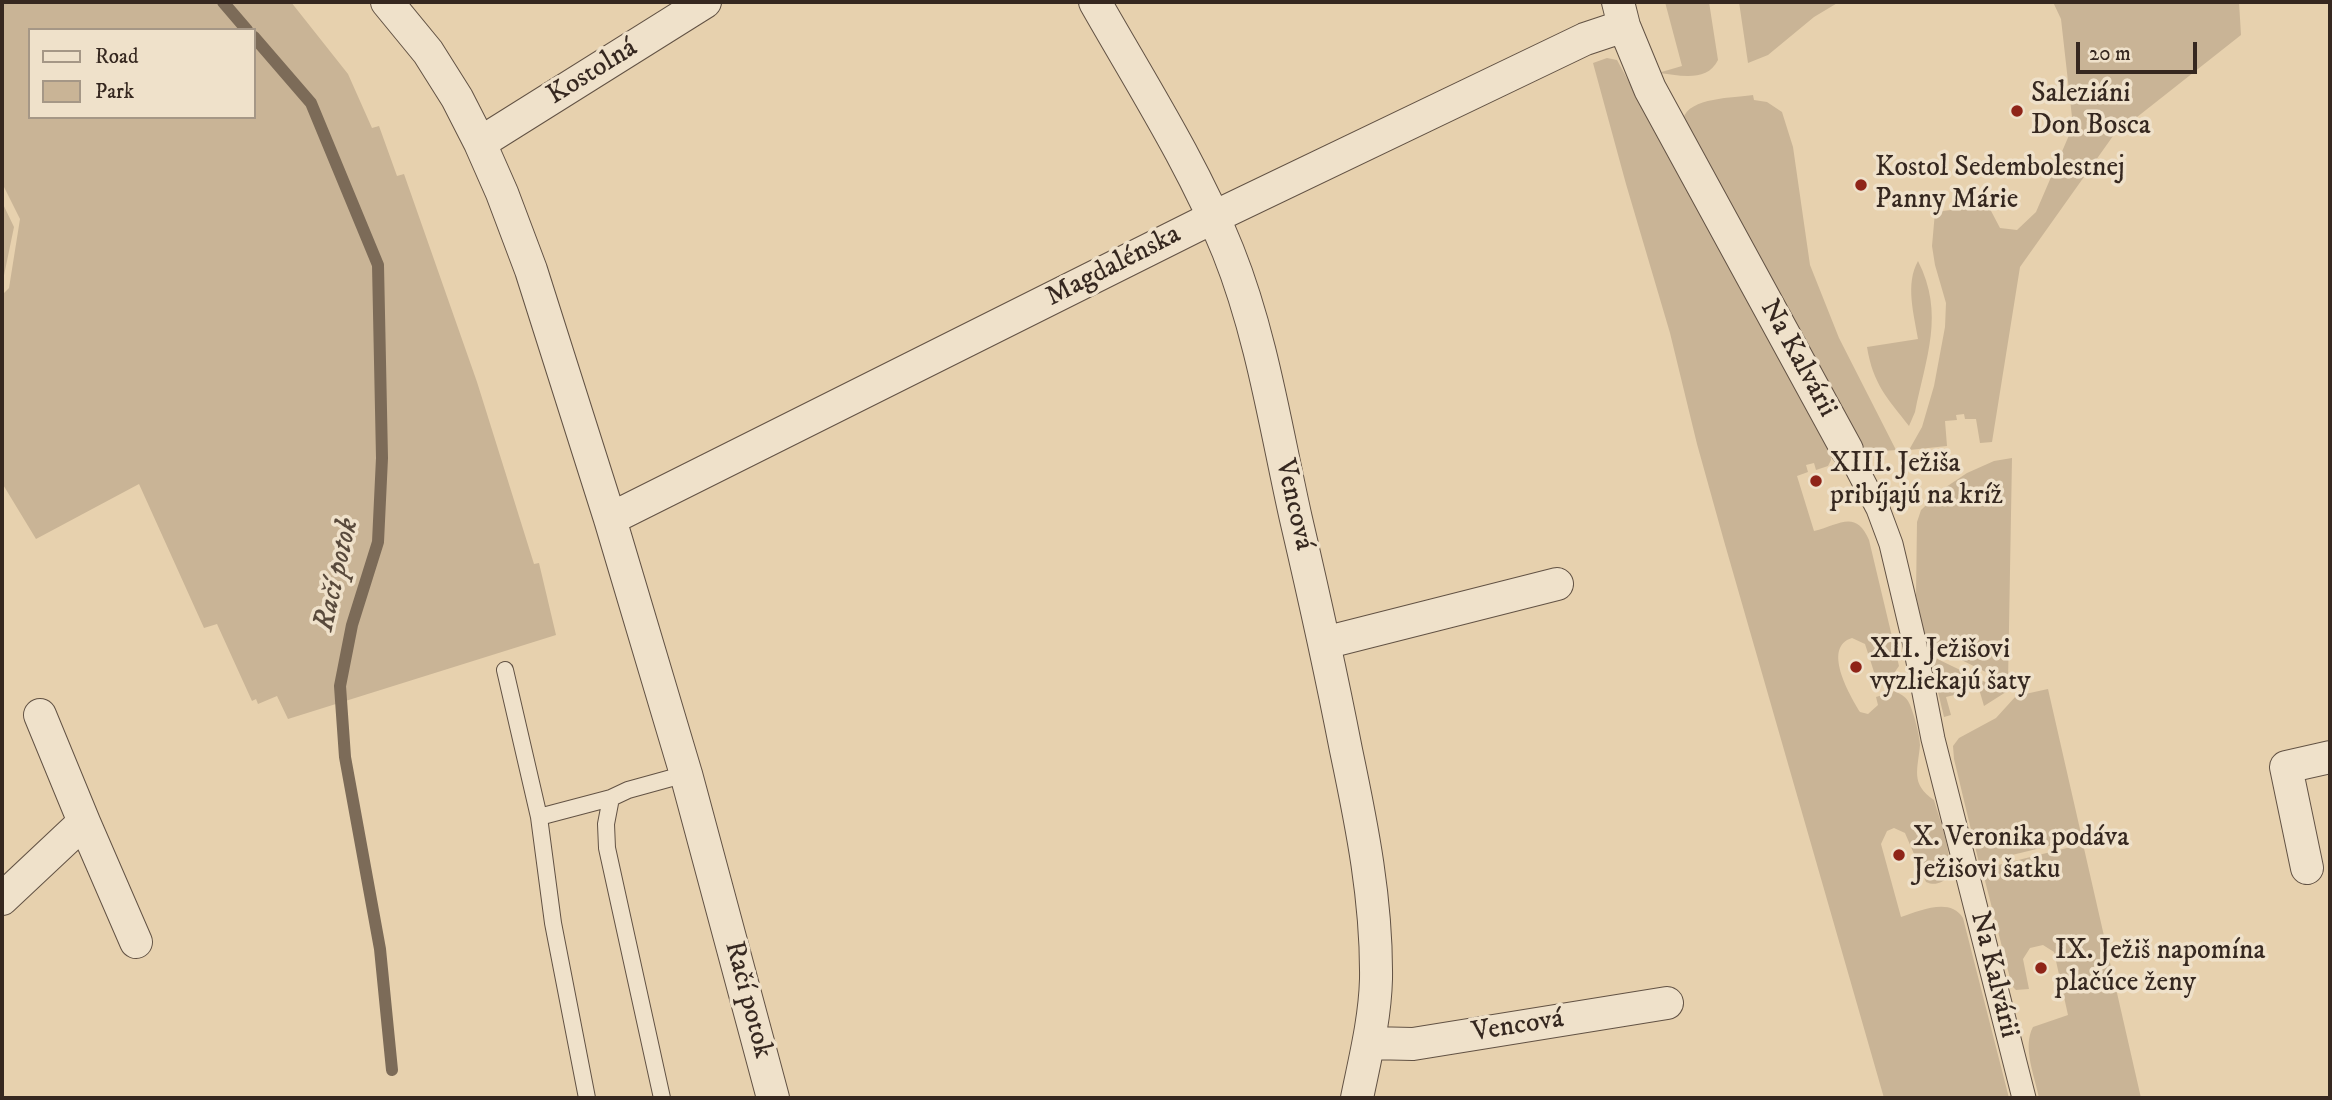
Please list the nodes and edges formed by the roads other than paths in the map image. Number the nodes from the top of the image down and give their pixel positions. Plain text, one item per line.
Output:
1 (387, 2) edge
2 (705, 2) edge
3 (1095, 2) edge
4 (1621, 14) edge
5 (480, 143) junction
6 (1214, 217) junction
7 (1847, 450) joint
8 (610, 519) junction
9 (1557, 584) dead end
10 (1324, 643) junction
11 (505, 670) dead end
12 (40, 715) dead end
13 (2330, 757) edge
14 (687, 774) junction
15 (611, 798) junction
16 (539, 817) junction
17 (84, 822) junction
18 (2307, 868) dead end
19 (2, 899) edge
20 (136, 942) dead end
21 (1667, 1003) dead end
22 (1369, 1042) junction
23 (768, 1097) edge
24 (587, 1098) edge
25 (662, 1098) edge
26 (1357, 1098) edge
27 (2024, 1098) edge

1 - 5 street, Račí potok
2 - 5 street, Kostolná
3 - 6 street, Vencová
4 - 6 street, Magdalénska
4 - 7 street, Na Kalvárii
5 - 8 street, Račí potok
6 - 8 street, Magdalénska
6 - 10 street, Vencová
7 - 27 street, Na Kalvárii
8 - 14 street, Račí potok
9 - 10 street
10 - 22 street, Vencová
11 - 16 lane
12 - 17 street
13 - 18 street
14 - 15 lane
14 - 23 street, Račí potok
15 - 16 lane
15 - 25 lane
16 - 24 lane
17 - 19 street
17 - 20 street
21 - 22 street, Vencová
22 - 26 street, Vencová

